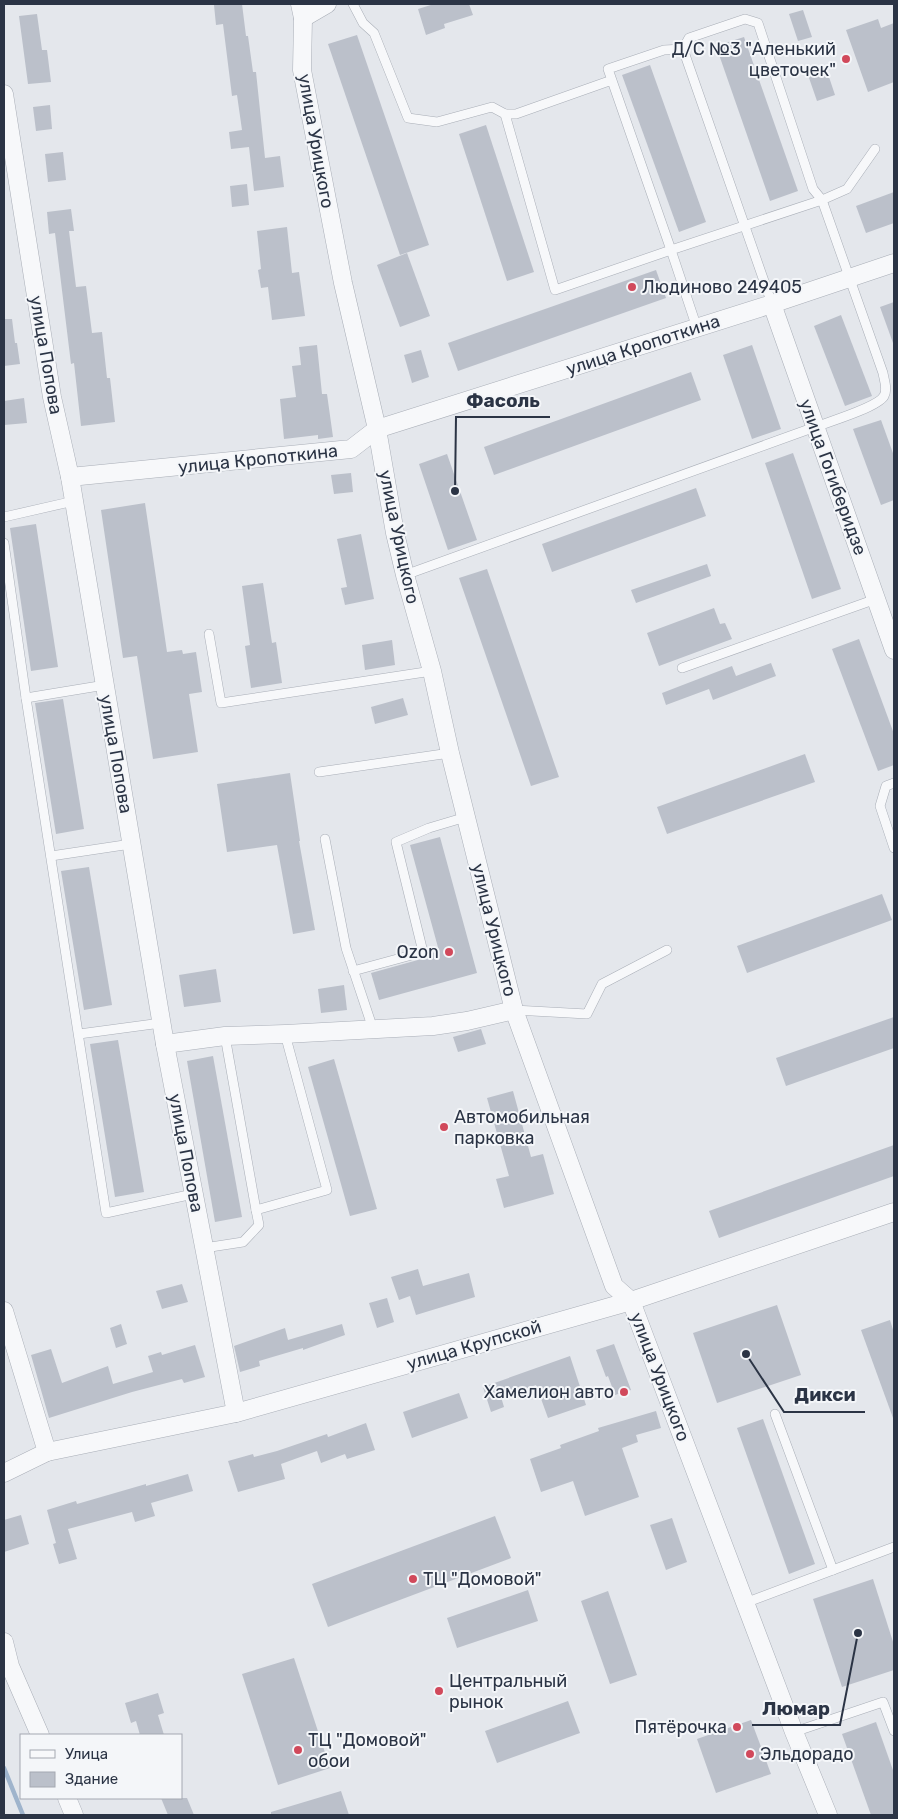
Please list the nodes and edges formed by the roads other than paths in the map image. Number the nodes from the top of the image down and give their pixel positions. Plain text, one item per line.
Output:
1 (327, 4) edge
2 (353, 4) edge
3 (302, 11) edge
4 (683, 49) junction
5 (612, 80) junction
6 (4, 94) edge
7 (505, 114) junction
8 (875, 149) dead end
9 (822, 200) junction
10 (743, 226) junction
11 (671, 250) junction
12 (894, 263) edge
13 (848, 278) junction
14 (772, 304) junction
15 (697, 328) junction
16 (815, 427) junction
17 (377, 430) junction
18 (70, 477) junction
19 (74, 501) junction
20 (4, 517) edge
21 (4, 543) edge
22 (405, 575) junction
23 (876, 599) junction
24 (209, 634) dead end
25 (894, 650) edge
26 (682, 668) dead end
27 (432, 670) junction
28 (104, 685) junction
29 (26, 698) junction
30 (450, 753) junction
31 (319, 772) dead end
32 (894, 783) edge
33 (466, 817) junction
34 (326, 840) dead end
35 (131, 844) junction
36 (894, 848) edge
37 (51, 856) junction
38 (667, 950) dead end
39 (354, 971) junction
40 (514, 1010) junction
41 (161, 1023) junction
42 (373, 1029) junction
43 (79, 1034) junction
44 (284, 1034) junction
45 (225, 1036) junction
46 (165, 1044) junction
47 (194, 1194) junction
48 (256, 1210) junction
49 (894, 1212) edge
50 (204, 1248) junction
51 (631, 1301) junction
52 (4, 1311) edge
53 (236, 1413) junction
54 (775, 1414) dead end
55 (47, 1452) junction
56 (4, 1473) edge
57 (894, 1547) edge
58 (833, 1570) junction
59 (746, 1603) junction
60 (4, 1642) edge
61 (894, 1731) edge
62 (794, 1732) junction
63 (40, 1734) edge
64 (66, 1799) edge
65 (74, 1815) edge
66 (828, 1815) edge

1 - 3 street
2 - 7 lane
3 - 17 street, улица Урицкого
4 - 5 lane
4 - 9 lane
4 - 10 lane
5 - 7 lane
5 - 11 lane
6 - 18 street, улица Попова
7 - 11 lane
8 - 9 lane
9 - 10 lane
9 - 13 lane
10 - 11 lane
10 - 14 lane
11 - 15 lane
12 - 13 street, улица Кропоткина
13 - 14 street, улица Кропоткина
13 - 16 lane
14 - 15 street, улица Кропоткина
14 - 16 street, улица Гогиберидзе
15 - 17 street, улица Кропоткина
16 - 22 lane
16 - 23 street, улица Гогиберидзе
17 - 18 street, улица Кропоткина
17 - 22 street, улица Урицкого
18 - 19 street, улица Попова
19 - 20 lane
19 - 28 street, улица Попова
21 - 29 lane
22 - 27 street, улица Урицкого
23 - 25 street, улица Гогиберидзе
23 - 26 lane
24 - 27 lane
27 - 30 street, улица Урицкого
28 - 29 lane
28 - 35 street, улица Попова
29 - 37 lane
30 - 31 lane
30 - 33 street, улица Урицкого
32 - 36 lane
33 - 39 lane
33 - 40 street, улица Урицкого
34 - 39 lane
35 - 37 lane
35 - 41 street, улица Попова
37 - 43 lane
38 - 40 lane
39 - 42 lane
40 - 42 street
40 - 51 street, улица Урицкого
41 - 43 lane
41 - 46 street, улица Попова
42 - 44 street
43 - 47 lane
44 - 45 street
44 - 48 lane
45 - 46 street
45 - 48 lane
46 - 47 street, улица Попова
47 - 50 street, улица Попова
48 - 50 lane
49 - 51 street, улица Крупской
50 - 53 street, улица Попова
51 - 53 street, улица Крупской
51 - 59 street, улица Урицкого
52 - 55 street
53 - 55 street, улица Крупской
54 - 58 lane
55 - 56 street, улица Крупской
57 - 58 lane
58 - 59 lane
59 - 62 street, улица Урицкого
60 - 63 street
61 - 62 lane
62 - 66 street, улица Урицкого
64 - 65 street

